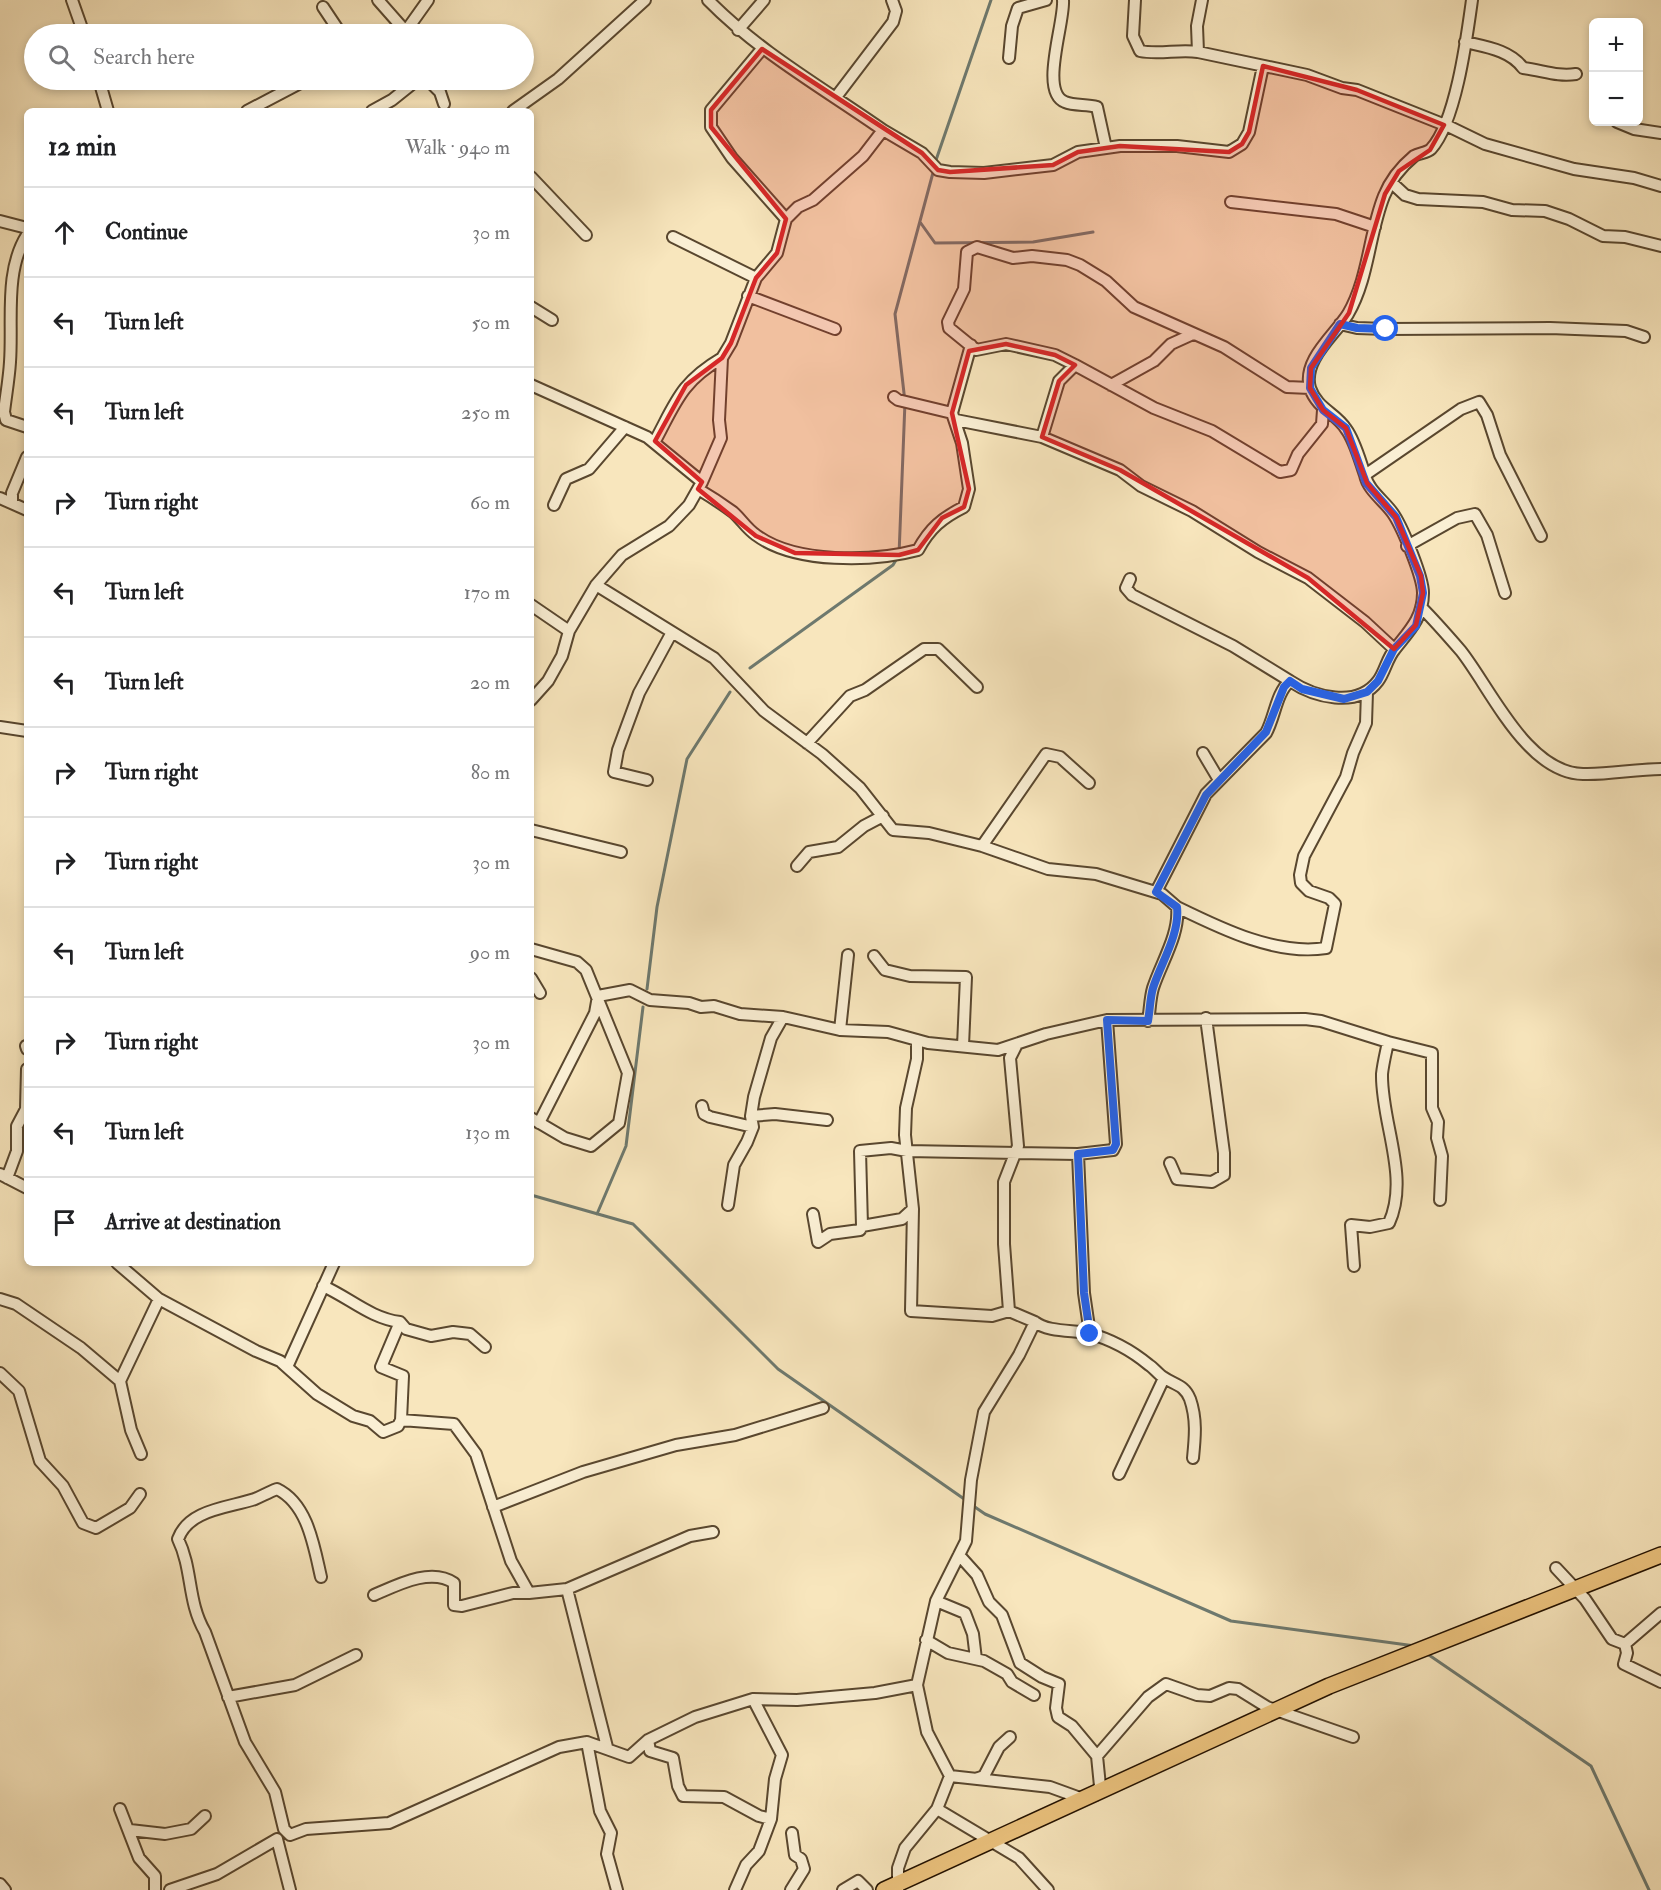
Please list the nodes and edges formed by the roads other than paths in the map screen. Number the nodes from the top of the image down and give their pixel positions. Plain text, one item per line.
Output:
1 (72, 0) edge
2 (378, 0) edge
3 (428, 0) edge
4 (645, 0) edge
5 (708, 0) edge
6 (764, 0) edge
7 (892, 0) edge
8 (1046, 0) edge
9 (1063, 0) edge
10 (1135, 0) edge
11 (1202, 0) edge
12 (1472, 0) edge
13 (323, 7) dead end
14 (80, 24) edge
15 (334, 24) edge
16 (399, 24) edge
17 (413, 24) edge
18 (738, 30) junction
19 (1465, 42) junction
20 (762, 49) junction
21 (1198, 52) junction
22 (1009, 58) dead end
23 (1263, 66) junction
24 (1576, 74) dead end
25 (102, 90) edge
26 (287, 90) edge
27 (404, 90) edge
28 (438, 90) edge
29 (836, 98) junction
30 (444, 104) dead end
31 (107, 108) edge
32 (253, 108) edge
33 (377, 108) edge
34 (517, 108) edge
35 (1444, 125) junction
36 (1627, 126) edge
37 (883, 130) junction
38 (1661, 133) edge
39 (1106, 148) junction
40 (534, 180) edge
41 (1392, 183) junction
42 (1661, 186) edge
43 (1231, 202) dead end
44 (786, 219) junction
45 (0, 221) edge
46 (24, 227) edge
47 (1375, 227) junction
48 (586, 234) dead end
49 (673, 237) dead end
50 (24, 239) edge
51 (1661, 246) edge
52 (756, 278) junction
53 (748, 296) junction
54 (534, 309) edge
55 (552, 320) dead end
56 (1340, 324) junction
57 (835, 329) dead end
58 (1193, 334) junction
59 (1644, 338) dead end
60 (970, 345) junction
61 (722, 358) junction
62 (1075, 365) junction
63 (1111, 385) junction
64 (534, 386) edge
65 (1310, 388) junction
66 (894, 397) dead end
67 (1323, 410) junction
68 (2, 412) edge
69 (954, 416) junction
70 (24, 427) edge
71 (625, 427) junction
72 (1042, 437) junction
73 (654, 441) junction
74 (24, 464) edge
75 (1365, 475) junction
76 (700, 486) junction
77 (0, 498) edge
78 (12, 503) junction
79 (554, 505) dead end
80 (24, 509) edge
81 (1541, 536) dead end
82 (1407, 546) junction
83 (1130, 579) dead end
84 (596, 585) junction
85 (1505, 593) dead end
86 (534, 607) edge
87 (1420, 607) junction
88 (569, 631) junction
89 (671, 634) junction
90 (1394, 649) junction
91 (1290, 681) junction
92 (977, 687) dead end
93 (1367, 692) junction
94 (534, 697) edge
95 (0, 727) edge
96 (24, 731) edge
97 (807, 743) junction
98 (1203, 753) dead end
99 (1661, 769) edge
100 (647, 780) dead end
101 (1219, 780) junction
102 (1089, 783) dead end
103 (883, 816) junction
104 (534, 831) edge
105 (982, 846) junction
106 (621, 852) dead end
107 (797, 866) dead end
108 (1156, 892) junction
109 (1177, 907) junction
110 (534, 950) edge
111 (848, 955) dead end
112 (874, 956) dead end
113 (534, 983) edge
114 (540, 993) dead end
115 (598, 996) junction
116 (783, 1017) junction
117 (1206, 1018) junction
118 (1107, 1020) junction
119 (1148, 1021) junction
120 (840, 1030) junction
121 (917, 1040) junction
122 (1388, 1042) junction
123 (963, 1046) junction
124 (1016, 1046) junction
125 (702, 1106) dead end
126 (24, 1117) edge
127 (535, 1120) edge
128 (827, 1120) dead end
129 (752, 1121) junction
130 (907, 1151) junction
131 (1014, 1151) junction
132 (1078, 1154) junction
133 (1170, 1163) dead end
134 (3, 1176) edge
135 (24, 1186) edge
136 (1440, 1200) dead end
137 (728, 1205) dead end
138 (913, 1209) junction
139 (813, 1214) dead end
140 (862, 1226) junction
141 (120, 1266) edge
142 (333, 1266) edge
143 (1354, 1266) dead end
144 (323, 1286) junction
145 (0, 1299) edge
146 (159, 1299) junction
147 (1009, 1311) junction
148 (400, 1322) junction
149 (1035, 1322) junction
150 (1090, 1334) junction
151 (485, 1347) dead end
152 (287, 1367) junction
153 (0, 1373) edge
154 (1164, 1378) junction
155 (120, 1381) junction
156 (823, 1408) dead end
157 (401, 1420) junction
158 (141, 1454) dead end
159 (1193, 1458) dead end
160 (1119, 1474) dead end
161 (140, 1494) dead end
162 (494, 1507) junction
163 (713, 1532) dead end
164 (959, 1555) junction
165 (1661, 1555) edge
166 (1556, 1568) dead end
167 (321, 1577) dead end
168 (567, 1589) junction
169 (529, 1593) junction
170 (374, 1595) dead end
171 (936, 1601) junction
172 (1661, 1613) edge
173 (926, 1640) junction
174 (1625, 1644) junction
175 (356, 1655) dead end
176 (976, 1659) junction
177 (1661, 1682) edge
178 (917, 1685) junction
179 (1034, 1695) dead end
180 (228, 1696) junction
181 (753, 1699) junction
182 (1010, 1737) dead end
183 (1353, 1737) dead end
184 (648, 1740) junction
185 (587, 1742) junction
186 (607, 1748) junction
187 (1097, 1756) junction
188 (950, 1776) junction
189 (976, 1779) junction
190 (120, 1809) dead end
191 (937, 1809) junction
192 (205, 1816) dead end
193 (771, 1819) junction
194 (284, 1829) junction
195 (130, 1830) junction
196 (792, 1833) dead end
197 (277, 1839) junction
198 (0, 1884) edge
199 (5, 1890) edge
200 (155, 1890) edge
201 (170, 1890) edge
202 (290, 1890) edge
203 (617, 1890) edge
204 (735, 1890) edge
205 (791, 1890) edge
206 (843, 1890) edge
207 (867, 1890) edge
208 (884, 1890) edge
209 (898, 1890) edge
210 (1048, 1890) edge

1 - 14 street
2 - 16 street
3 - 17 street
4 - 34 street
5 - 18 street
6 - 18 street
7 - 29 street
8 - 22 street
9 - 39 street
10 - 21 street
11 - 21 street
12 - 19 street
13 - 15 street
18 - 20 street
19 - 24 street
19 - 35 street
20 - 29 street
20 - 44 street
21 - 23 street
23 - 35 street
23 - 39 street
25 - 31 street
26 - 32 street
27 - 33 street
28 - 30 street
29 - 37 street
35 - 41 street
35 - 42 street
36 - 38 street
37 - 39 street
37 - 44 street
40 - 48 street
41 - 47 street
41 - 51 street
43 - 47 street
44 - 52 street
45 - 46 street
47 - 56 street
49 - 52 street
50 - 68 street
52 - 53 street
53 - 57 street
53 - 61 street
54 - 55 street
56 - 59 street
56 - 65 street
58 - 60 street
58 - 63 street
58 - 65 street
60 - 62 street
60 - 69 street
61 - 73 street
61 - 76 street
62 - 63 street
62 - 72 street
63 - 67 street
64 - 71 street
65 - 67 street
66 - 69 street
67 - 75 street
68 - 70 street
69 - 72 street
69 - 76 street
71 - 73 street
71 - 79 street
72 - 90 street
73 - 76 street
74 - 78 street
75 - 81 street
75 - 82 street
76 - 84 street
77 - 78 street
78 - 80 street
82 - 85 street
82 - 87 street
83 - 91 street
84 - 88 street
84 - 89 street
86 - 88 street
87 - 90 street
87 - 99 street
88 - 94 street
89 - 97 street
89 - 100 street
90 - 93 street
91 - 93 street
91 - 101 street
92 - 97 street
93 - 109 street
95 - 96 street
97 - 103 street
98 - 101 street
101 - 108 street
102 - 105 street
103 - 105 street
103 - 107 street
104 - 106 street
105 - 108 street
108 - 109 street
109 - 119 street
110 - 115 street
111 - 120 street
112 - 123 street
113 - 114 street
115 - 116 street
115 - 127 street
115 - 127 street
116 - 120 street
116 - 129 street
117 - 119 street
117 - 122 street
117 - 133 street
118 - 119 street
118 - 124 street
118 - 132 street
120 - 121 street
121 - 123 street
121 - 130 street
122 - 136 street
122 - 143 street
123 - 124 street
124 - 131 street
125 - 129 street
126 - 134 street
128 - 129 street
129 - 137 street
130 - 131 street
130 - 138 street
130 - 140 street
131 - 132 street
131 - 147 street
132 - 150 street
134 - 135 street
138 - 140 street
138 - 147 street
139 - 140 street
141 - 146 street
142 - 144 street
144 - 148 street
144 - 152 street
145 - 155 street
146 - 152 street
146 - 155 street
147 - 149 street
148 - 151 street
148 - 157 street
149 - 150 street
149 - 164 street
150 - 154 street
152 - 157 street
153 - 161 street
154 - 159 street
154 - 160 street
155 - 158 street
156 - 162 street
157 - 162 street
162 - 169 street
163 - 168 street
164 - 171 street
164 - 187 street
165 - 208 highway
166 - 174 street
167 - 180 street
168 - 169 street
168 - 186 street
169 - 170 street
171 - 173 street
171 - 176 street
172 - 174 street
173 - 176 street
173 - 178 street
174 - 177 street
175 - 180 street
176 - 179 street
178 - 181 street
178 - 188 street
180 - 194 street
181 - 184 street
181 - 193 street
182 - 189 street
183 - 187 street
184 - 186 street
184 - 193 street
185 - 186 street
185 - 194 street
185 - 203 street
187 - 189 street
188 - 189 street
188 - 191 street
190 - 195 street
191 - 209 street
191 - 210 street
192 - 195 street
193 - 204 street
194 - 197 street
195 - 200 street
196 - 205 street
197 - 201 street
197 - 202 street
198 - 199 street
206 - 207 street

